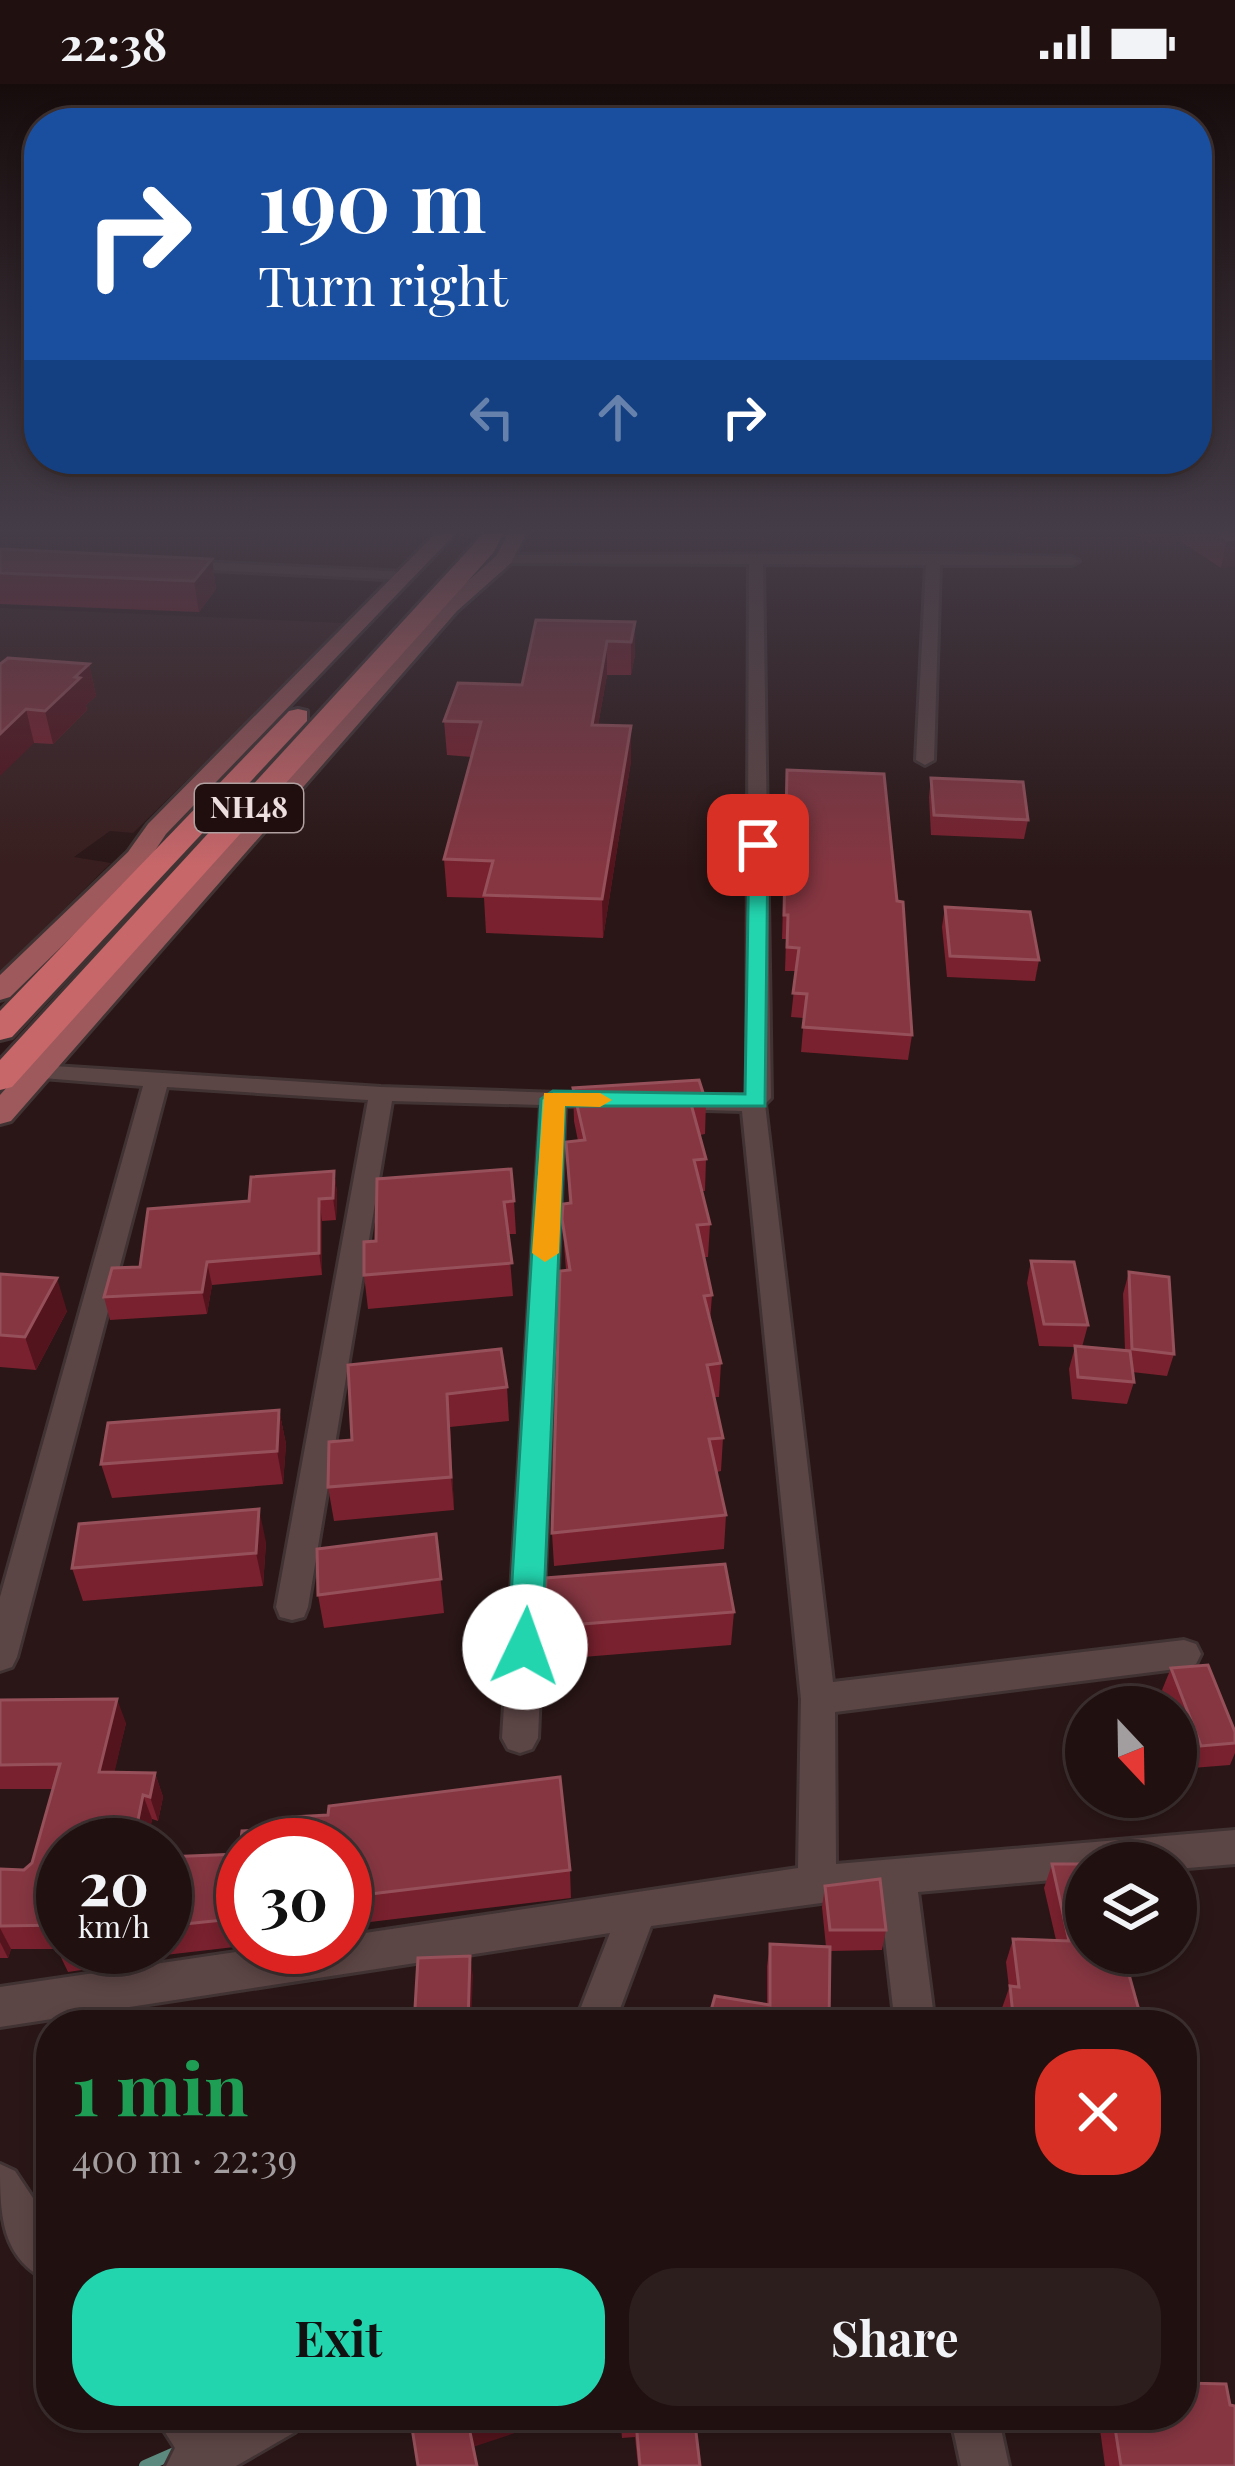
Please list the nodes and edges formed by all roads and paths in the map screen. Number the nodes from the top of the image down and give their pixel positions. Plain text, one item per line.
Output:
1 (338, 645) edge
2 (362, 645) edge
3 (398, 645) edge
4 (416, 645) edge
5 (757, 645) edge
6 (930, 645) edge
7 (925, 760) dead end
8 (0, 991) edge
9 (0, 1030) edge
10 (38, 1072) junction
11 (157, 1079) junction
12 (0, 1080) edge
13 (381, 1094) junction
14 (553, 1099) junction
15 (753, 1103) junction
16 (0, 1114) edge
17 (292, 1607) dead end
18 (1184, 1654) dead end
19 (0, 1657) edge
20 (818, 1699) junction
21 (520, 1738) dead end
22 (1235, 1846) edge
23 (897, 1877) junction
24 (817, 1883) junction
25 (637, 1912) junction
26 (0, 2007) edge
27 (600, 2010) edge
28 (913, 2010) edge
29 (0, 2186) edge
30 (36, 2238) edge
31 (186, 2430) edge
32 (253, 2430) edge
33 (978, 2430) edge
34 (201, 2461) edge
35 (986, 2466) edge

1 - 8 main road
2 - 9 highway, NH48
3 - 12 highway, NH48
4 - 10 main road
5 - 15 street
6 - 7 street
10 - 11 street
10 - 16 main road
11 - 13 street
11 - 19 street
13 - 14 street
13 - 17 street
14 - 15 street
14 - 21 street
15 - 20 street
18 - 20 street
20 - 24 street
22 - 23 street
23 - 24 street
23 - 28 street
24 - 25 street
25 - 26 street
25 - 27 street
29 - 30 street
31 - 34 street
32 - 34 street
33 - 35 street

